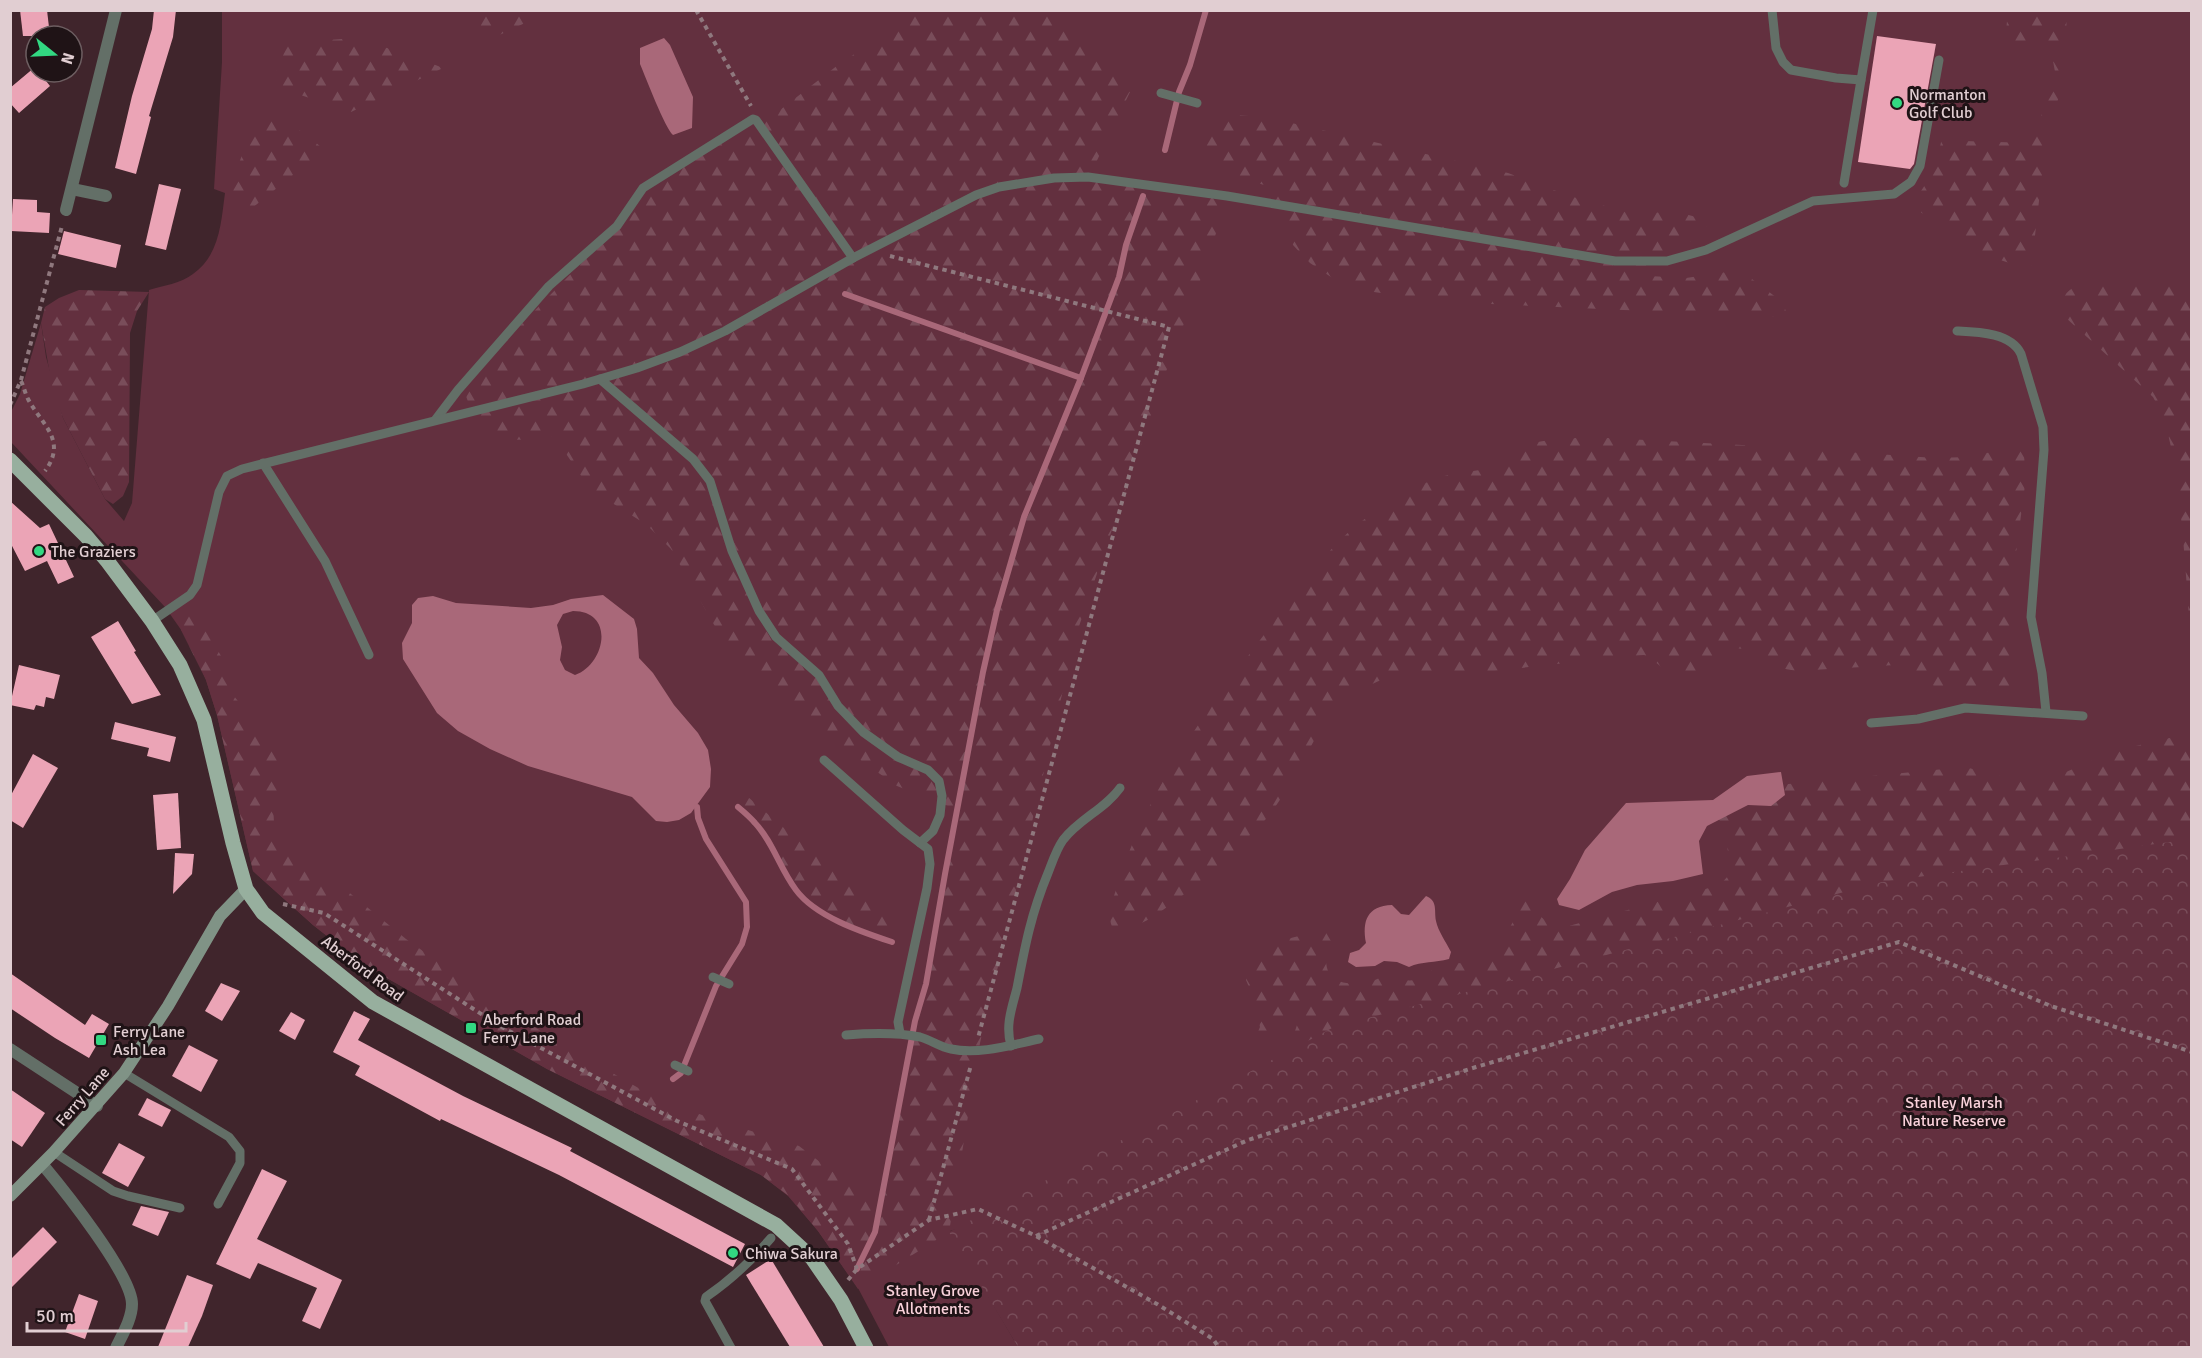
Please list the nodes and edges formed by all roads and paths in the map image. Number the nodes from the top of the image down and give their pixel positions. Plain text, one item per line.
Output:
1 (116, 10) edge
2 (696, 10) edge
3 (1772, 10) edge
4 (1873, 10) edge
5 (1939, 60) dead end
6 (1861, 80) junction
7 (1165, 95) dead end
8 (1194, 102) dead end
9 (751, 107) dead end
10 (1844, 183) dead end
11 (72, 189) junction
12 (106, 196) dead end
13 (66, 210) joint
14 (868, 251) junction
15 (854, 258) junction
16 (1958, 331) dead end
17 (600, 379) junction
18 (21, 380) junction
19 (10, 405) edge
20 (436, 419) junction
21 (10, 460) edge
22 (263, 463) junction
23 (35, 485) junction
24 (152, 621) junction
25 (369, 655) dead end
26 (2046, 712) junction
27 (2083, 716) dead end
28 (1871, 723) dead end
29 (824, 760) dead end
30 (1120, 788) dead end
31 (920, 843) junction
32 (246, 889) junction
33 (263, 913) junction
34 (713, 977) dead end
35 (729, 984) dead end
36 (900, 1033) junction
37 (846, 1035) dead end
38 (1039, 1039) dead end
39 (1011, 1046) junction
40 (10, 1049) edge
41 (975, 1050) junction
42 (2192, 1052) edge
43 (675, 1065) dead end
44 (688, 1071) dead end
45 (124, 1073) junction
46 (97, 1106) junction
47 (54, 1152) junction
48 (43, 1165) junction
49 (10, 1196) edge
50 (218, 1204) dead end
51 (180, 1208) dead end
52 (929, 1220) junction
53 (1036, 1236) junction
54 (771, 1238) dead end
55 (116, 1347) edge
56 (731, 1347) edge
57 (866, 1347) edge
58 (1220, 1347) edge

1 - 11 street
2 - 9 path
3 - 6 lane
4 - 6 lane
5 - 14 lane
6 - 10 lane
7 - 8 lane
11 - 12 street
11 - 13 street
13 - 18 path
14 - 15 lane
14 - 41 path
15 - 17 lane
15 - 20 lane
16 - 26 lane
17 - 20 lane
17 - 31 lane
18 - 19 path
18 - 23 path
20 - 22 lane
21 - 23 main road, Aberford Road
22 - 24 lane
22 - 25 lane
23 - 24 main road, Aberford Road
24 - 32 main road, Aberford Road
26 - 27 lane
26 - 28 lane
29 - 31 lane
30 - 39 lane
31 - 36 lane
32 - 33 main road, Aberford Road
32 - 45 street, Ferry Lane
33 - 52 path
33 - 57 main road, Aberford Road
34 - 35 lane
36 - 37 lane
36 - 41 lane
38 - 39 lane
39 - 41 lane
40 - 46 street
41 - 52 path
42 - 53 path
43 - 44 lane
45 - 46 street, Ferry Lane
45 - 50 lane
46 - 47 street, Ferry Lane
47 - 48 street, Ferry Lane
47 - 51 lane
48 - 49 street, Ferry Lane
48 - 55 street
52 - 53 path
53 - 58 path
54 - 56 lane

